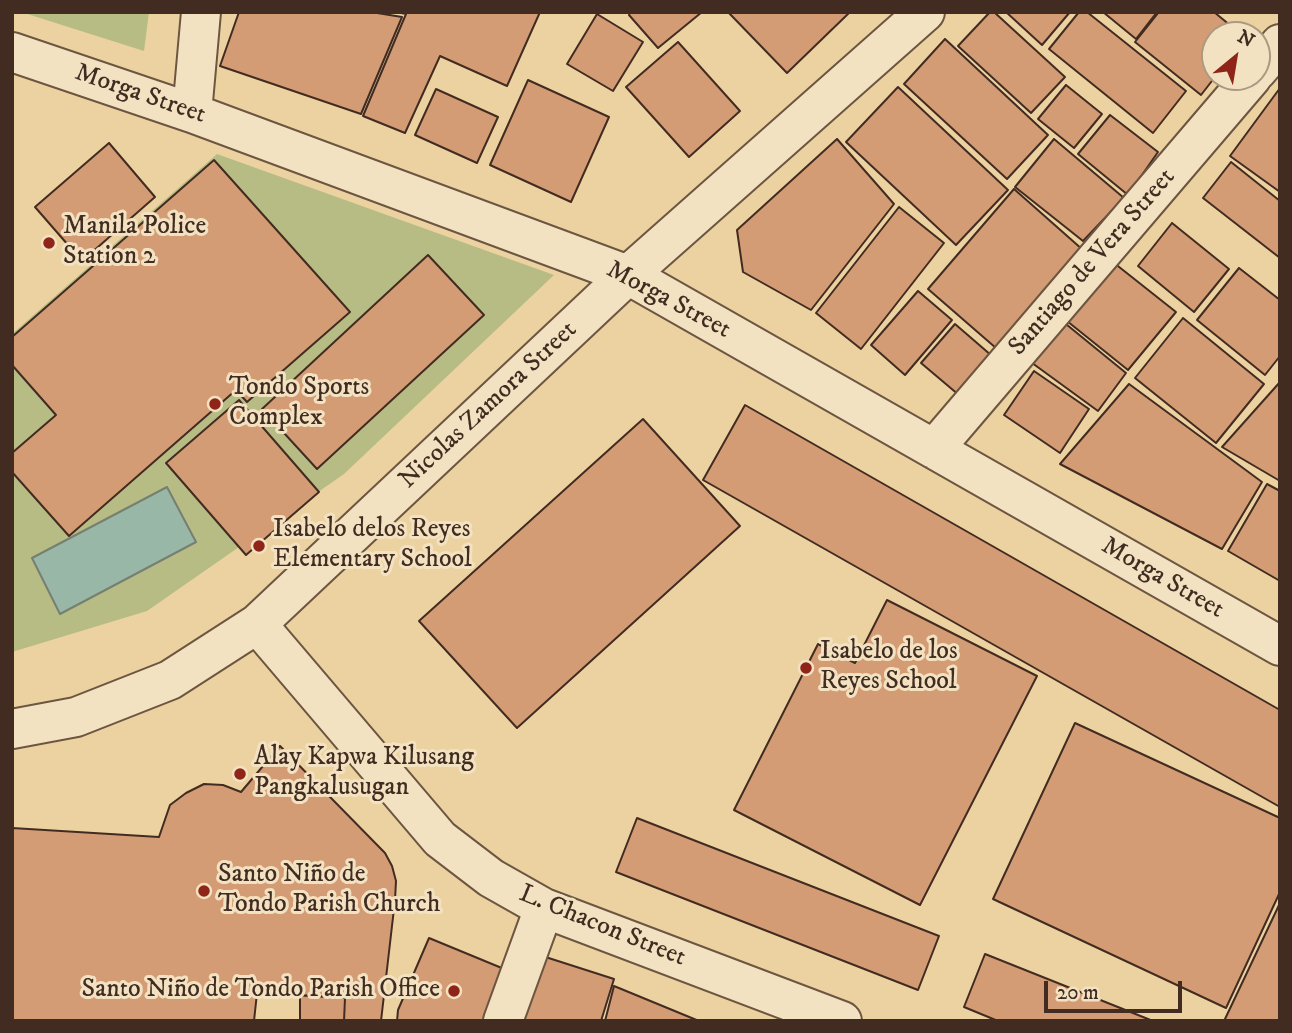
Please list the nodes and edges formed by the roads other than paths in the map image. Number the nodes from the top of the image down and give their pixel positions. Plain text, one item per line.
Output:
1 (201, 12) edge
2 (925, 12) edge
3 (12, 52) edge
4 (1240, 91) edge
5 (192, 113) junction
6 (628, 275) junction
7 (934, 449) junction
8 (257, 624) junction
9 (1280, 646) edge
10 (12, 729) edge
11 (544, 908) junction
12 (503, 1021) edge
13 (842, 1021) edge

1 - 5 street
2 - 6 street, Nicolas Zamora Street
3 - 5 street, Morga Street
4 - 7 street, Santiago de Vera Street
5 - 6 street, Morga Street
6 - 7 street, Morga Street
6 - 8 street, Nicolas Zamora Street
7 - 9 street, Morga Street
8 - 10 street, Nicolas Zamora Street
8 - 11 street, L. Chacon Street
11 - 12 street
11 - 13 street, L. Chacon Street

